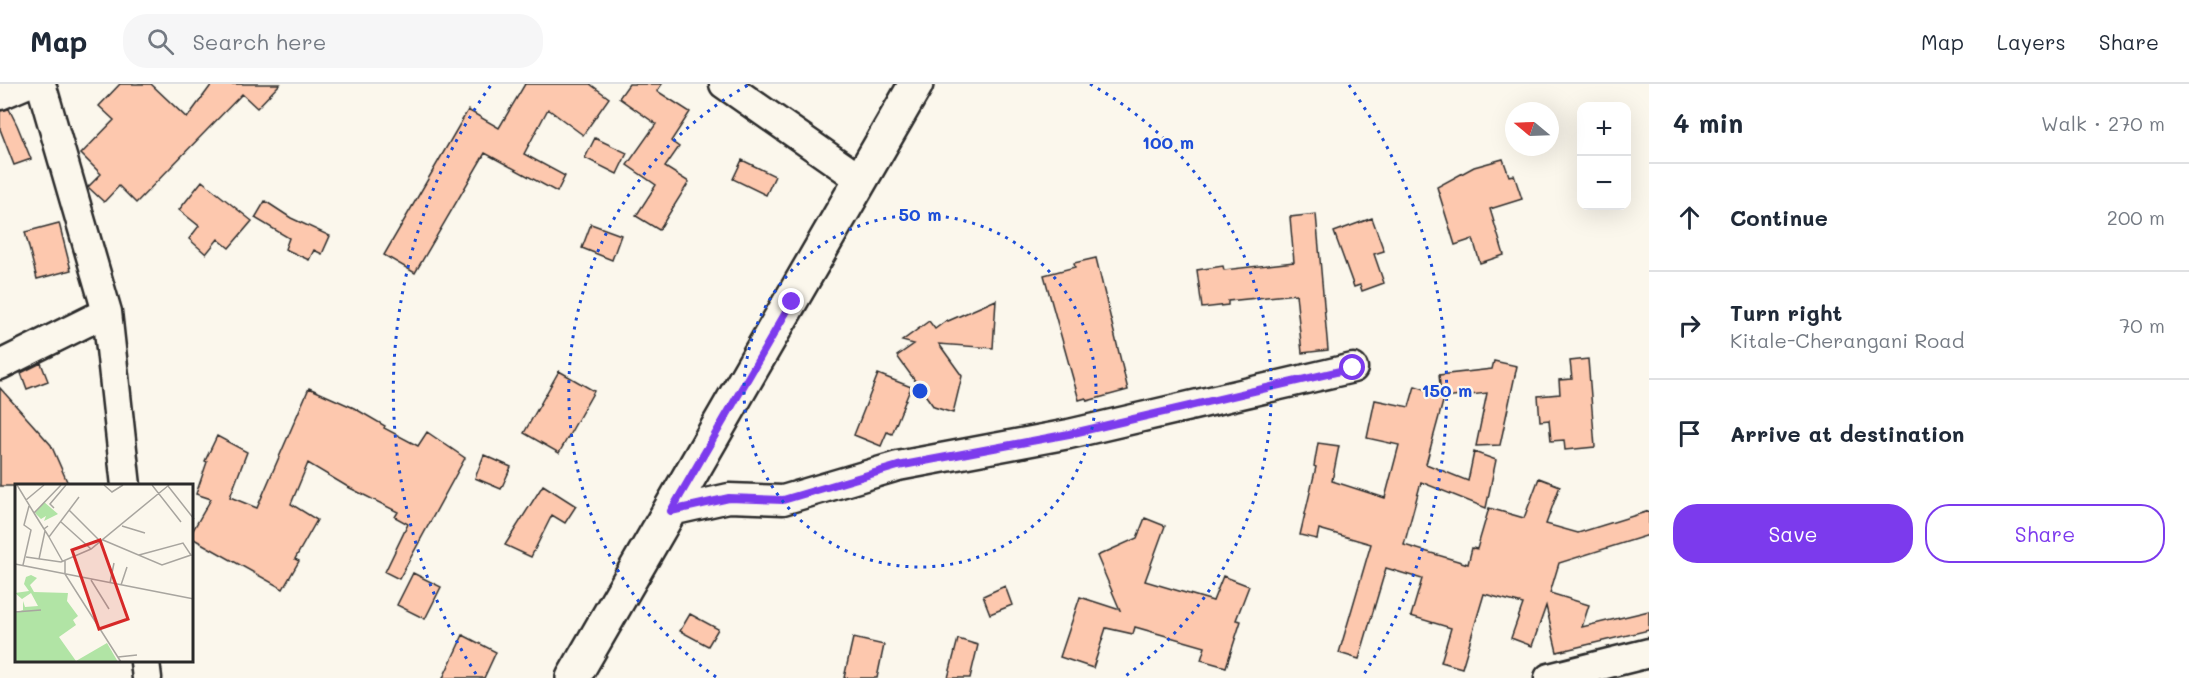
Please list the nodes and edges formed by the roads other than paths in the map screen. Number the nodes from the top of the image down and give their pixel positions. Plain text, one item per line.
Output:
1 (26, 84) edge
2 (41, 84) edge
3 (724, 84) edge
4 (916, 84) edge
5 (0, 95) edge
6 (860, 179) junction
7 (107, 312) junction
8 (0, 364) edge
9 (1353, 368) dead end
10 (126, 484) edge
11 (671, 511) junction
12 (1649, 653) edge
13 (145, 663) edge
14 (147, 678) edge
15 (573, 678) edge
16 (1549, 678) edge

1 - 5 street
2 - 7 street
3 - 6 street
4 - 6 main road
6 - 11 main road
7 - 8 street
7 - 10 street
9 - 11 street
11 - 15 main road
12 - 16 street
13 - 14 street

